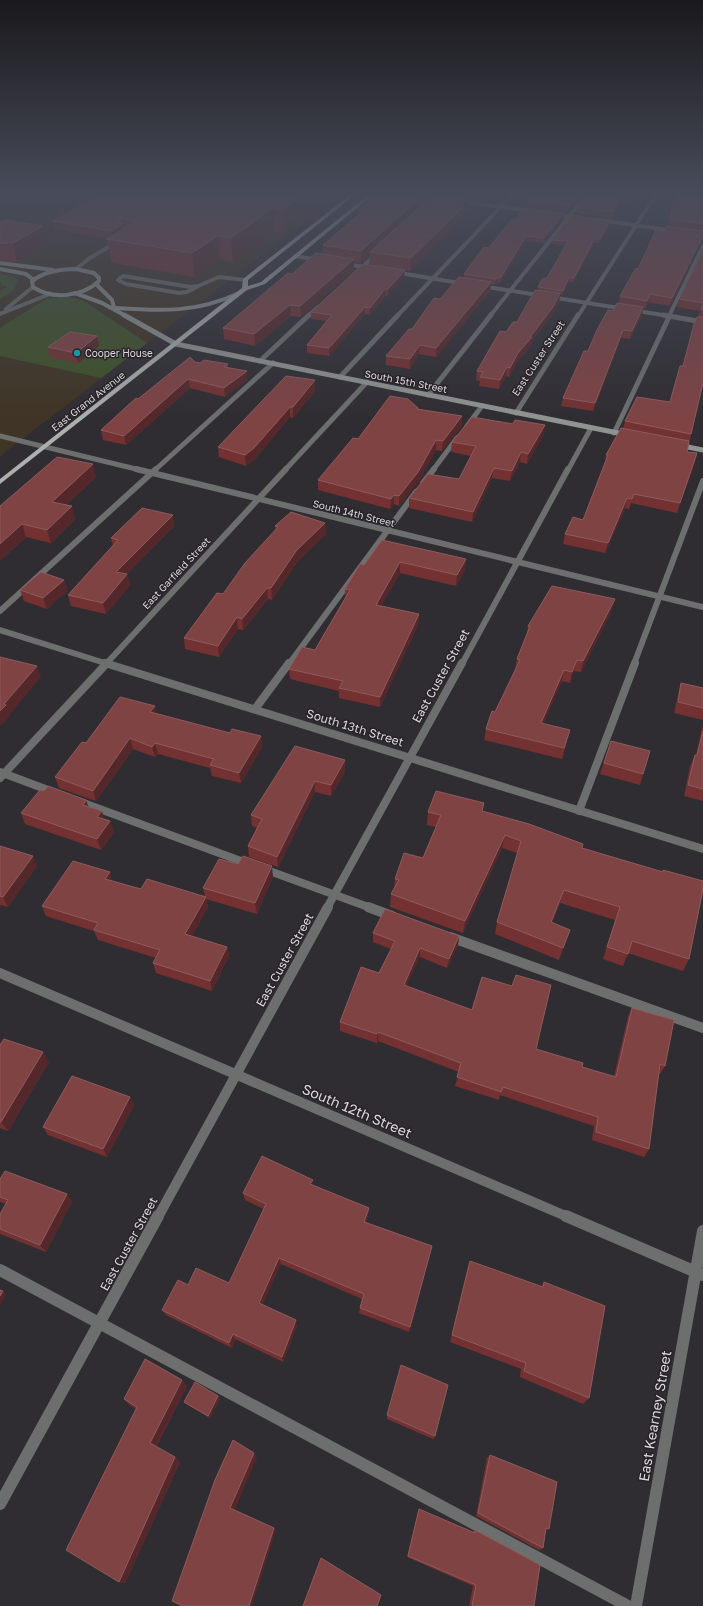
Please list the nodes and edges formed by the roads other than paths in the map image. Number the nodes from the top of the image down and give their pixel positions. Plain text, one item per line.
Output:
1 (0, 269) edge
2 (49, 269) edge
3 (76, 269) joint
4 (259, 269) edge
5 (280, 269) edge
6 (360, 269) edge
7 (443, 269) edge
8 (528, 269) edge
9 (608, 269) edge
10 (692, 269) edge
11 (58, 270) junction
12 (392, 272) edge
13 (351, 277) edge
14 (434, 278) junction
15 (34, 280) junction
16 (245, 280) junction
17 (467, 284) edge
18 (96, 285) junction
19 (474, 285) edge
20 (198, 286) junction
21 (32, 287) junction
22 (245, 289) junction
23 (510, 291) junction
24 (75, 293) junction
25 (50, 294) junction
26 (324, 302) edge
27 (586, 303) junction
28 (114, 308) junction
29 (0, 314) edge
30 (669, 317) junction
31 (703, 322) edge
32 (176, 344) junction
33 (260, 361) junction
34 (273, 363) junction
35 (340, 377) junction
36 (367, 382) junction
37 (428, 395) junction
38 (482, 406) junction
39 (516, 413) junction
40 (591, 428) junction
41 (614, 432) junction
42 (0, 436) edge
43 (636, 437) edge
44 (673, 444) edge
45 (46, 447) junction
46 (703, 450) edge
47 (151, 473) junction
48 (703, 480) edge
49 (0, 482) edge
50 (259, 499) junction
51 (386, 530) junction
52 (518, 562) junction
53 (660, 597) junction
54 (703, 607) edge
55 (0, 611) edge
56 (0, 630) edge
57 (106, 663) junction
58 (255, 709) junction
59 (410, 758) junction
60 (1, 774) edge
61 (580, 811) junction
62 (703, 849) edge
63 (334, 895) junction
64 (402, 920) edge
65 (440, 933) edge
66 (0, 973) edge
67 (703, 1028) edge
68 (236, 1074) junction
69 (703, 1231) edge
70 (0, 1270) edge
71 (699, 1273) edge
72 (99, 1323) junction
73 (0, 1504) edge
74 (628, 1606) edge
75 (636, 1606) edge

1 - 15 main road
2 - 11 main road, South 15th Street
3 - 11 main road, South 15th Street
3 - 18 main road, South 15th Street
4 - 16 main road
5 - 22 main road, East Grand Avenue
6 - 13 street
7 - 14 street
8 - 23 street
9 - 27 street, East Custer Street
10 - 30 street
11 - 15 main road, South 15th Street
12 - 14 street
14 - 17 street
14 - 35 street
15 - 21 main road
16 - 20 street
16 - 22 main road
18 - 24 main road, South 15th Street
18 - 28 main road, South 15th Street
19 - 23 street
20 - 20 street
21 - 25 main road, South 15th Street
21 - 29 street
22 - 28 main road
22 - 32 main road, East Grand Avenue
23 - 27 street
23 - 37 street
24 - 25 main road, South 15th Street
24 - 28 main road, South 15th Street
25 - 29 street
26 - 33 street
27 - 30 street
27 - 39 street, East Custer Street
28 - 32 main road, South 15th Street
30 - 31 street
30 - 41 street
32 - 33 main road, South 15th Street
32 - 45 main road, East Grand Avenue
33 - 34 main road, South 15th Street
34 - 35 main road, South 15th Street
34 - 47 street
35 - 36 main road, South 15th Street
36 - 37 main road, South 15th Street
36 - 50 street, East Garfield Street
37 - 38 main road, South 15th Street
38 - 39 main road, South 15th Street
38 - 51 street
39 - 40 main road, South 15th Street
40 - 41 main road, South 15th Street
40 - 52 street, East Custer Street
41 - 43 main road, South 15th Street
42 - 45 street, South 14th Street
44 - 46 main road
45 - 47 street, South 14th Street
45 - 49 main road, East Grand Avenue
47 - 50 street, South 14th Street
47 - 55 street
48 - 53 street
50 - 51 street, South 14th Street
50 - 57 street, East Garfield Street
51 - 52 street, South 14th Street
51 - 58 street
52 - 53 street, South 14th Street
52 - 59 street, East Custer Street
53 - 54 street, South 14th Street
53 - 61 street
56 - 57 street, South 13th Street
57 - 58 street, South 13th Street
57 - 60 street, East Garfield Street
58 - 59 street, South 13th Street
59 - 61 street, South 13th Street
59 - 63 street, East Custer Street
60 - 63 street
61 - 62 street, South 13th Street
63 - 64 street
63 - 68 street, East Custer Street
65 - 67 street
66 - 68 street, South 12th Street
68 - 71 street, South 12th Street
68 - 72 street, East Custer Street
69 - 71 street, East Kearney Street
70 - 72 street
71 - 75 street, East Kearney Street
72 - 73 street, East Custer Street
72 - 74 street

